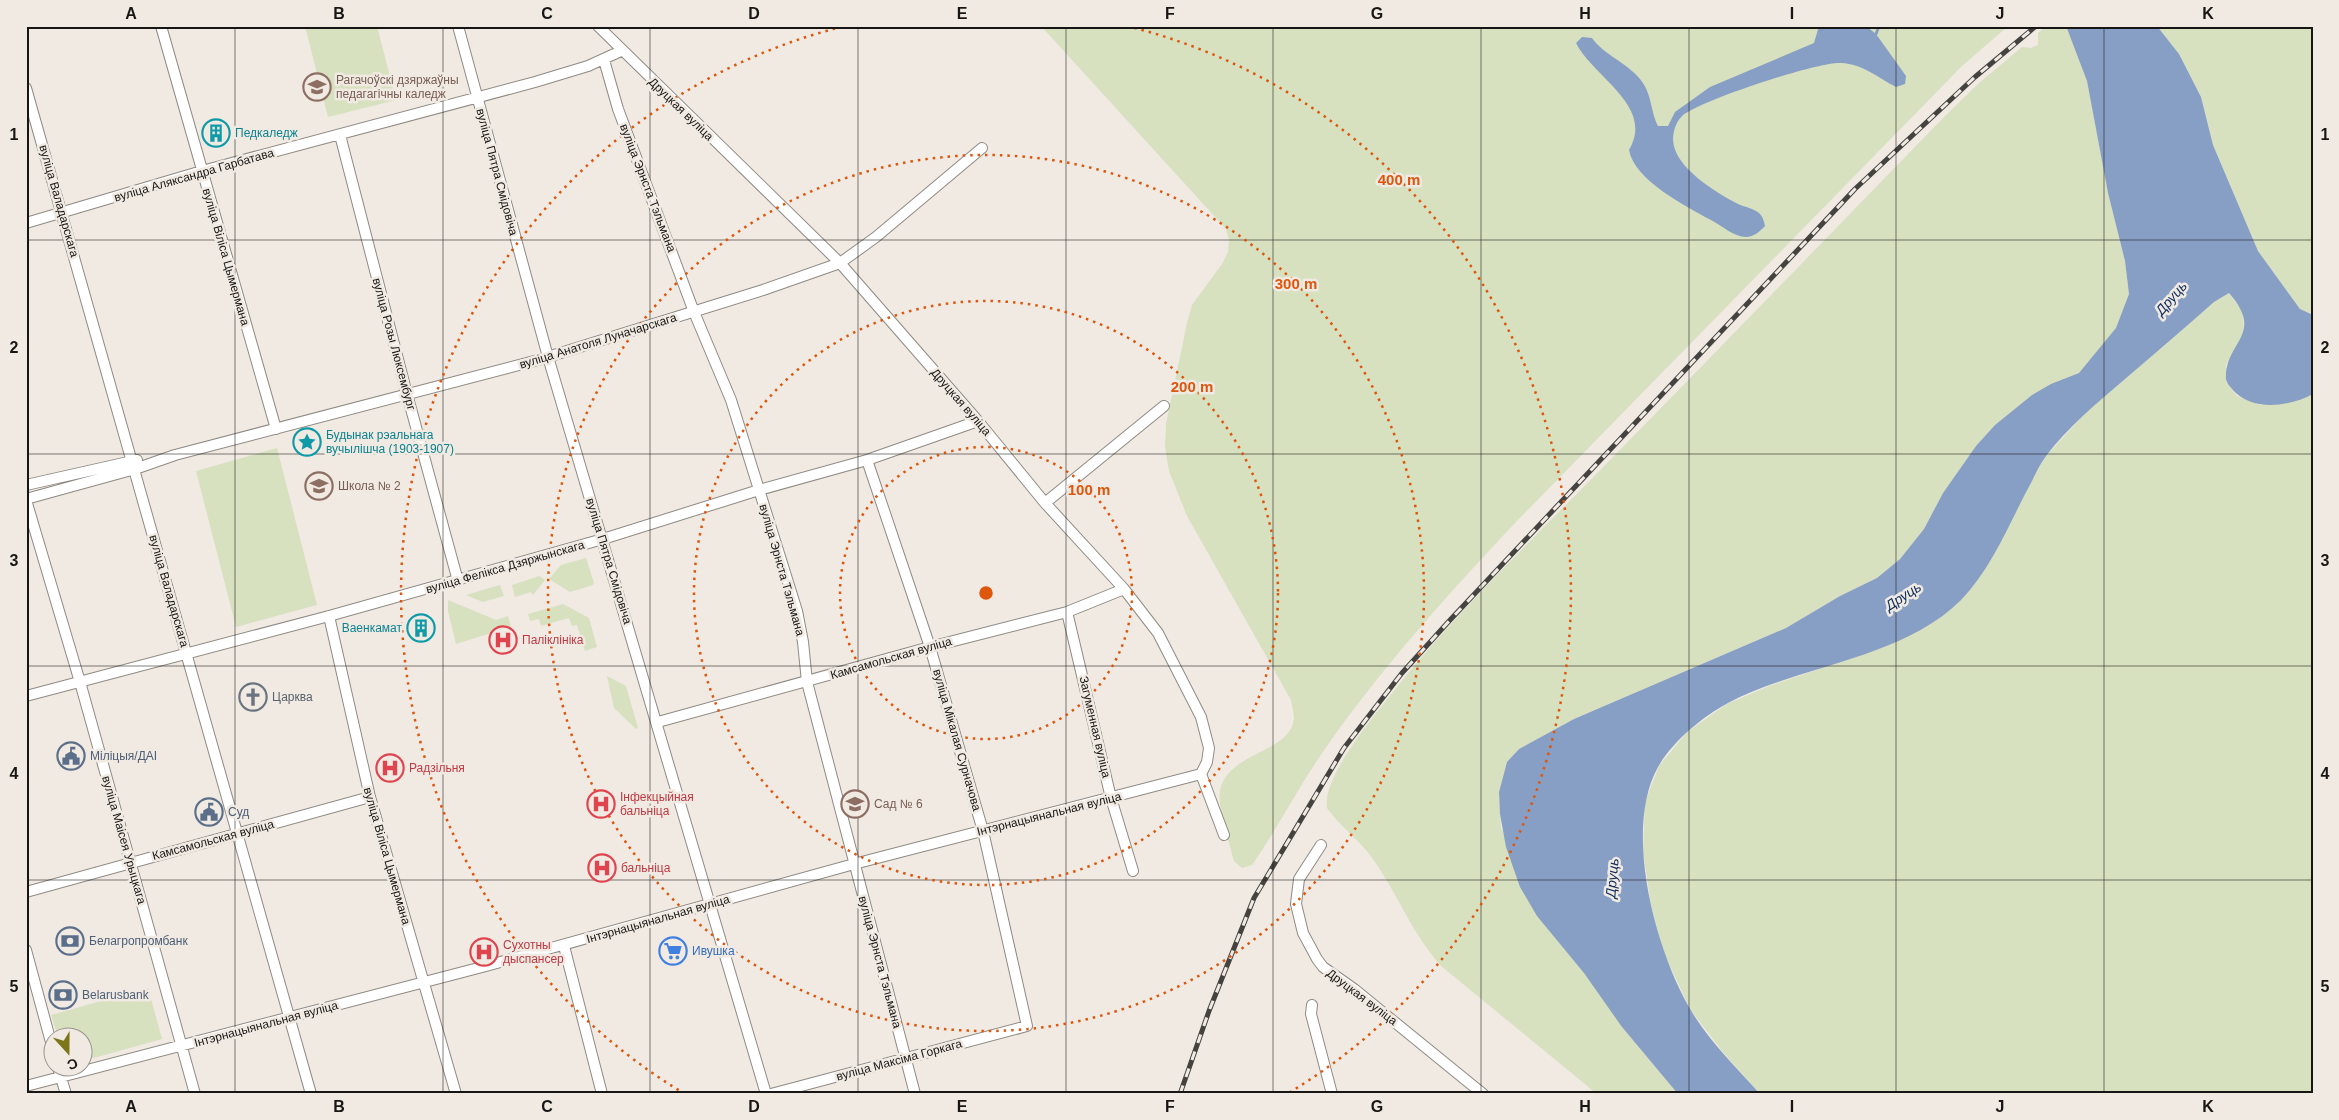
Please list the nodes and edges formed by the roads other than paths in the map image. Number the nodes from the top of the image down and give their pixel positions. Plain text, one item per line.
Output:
1 (161, 26) edge
2 (458, 26) edge
3 (598, 26) edge
4 (621, 51) junction
5 (604, 60) junction
6 (26, 88) edge
7 (476, 98) junction
8 (340, 135) junction
9 (982, 148) dead end
10 (202, 171) junction
11 (63, 212) junction
12 (26, 223) edge
13 (840, 263) junction
14 (694, 312) junction
15 (548, 357) junction
16 (407, 394) junction
17 (1164, 406) dead end
18 (978, 421) junction
19 (276, 429) junction
20 (867, 460) junction
21 (133, 465) junction
22 (26, 485) edge
23 (759, 490) junction
24 (26, 499) edge
25 (1046, 503) junction
26 (603, 539) junction
27 (458, 581) junction
28 (1124, 589) junction
29 (1067, 612) junction
30 (329, 616) junction
31 (930, 647) junction
32 (186, 654) junction
33 (80, 682) junction
34 (806, 682) junction
35 (26, 696) edge
36 (658, 722) junction
37 (1201, 774) junction
38 (370, 797) junction
39 (1111, 798) junction
40 (983, 831) junction
41 (236, 834) junction
42 (1224, 835) dead end
43 (1322, 845) dead end
44 (130, 863) junction
45 (854, 864) junction
46 (1132, 871) dead end
47 (26, 892) edge
48 (710, 905) junction
49 (564, 946) junction
50 (26, 950) edge
51 (423, 983) junction
52 (1312, 1005) dead end
53 (288, 1018) junction
54 (1027, 1026) joint
55 (47, 1028) edge
56 (182, 1046) junction
57 (905, 1059) junction
58 (92, 1065) edge
59 (45, 1078) edge
60 (62, 1078) edge
61 (26, 1086) edge
62 (66, 1094) edge
63 (194, 1094) edge
64 (311, 1094) edge
65 (456, 1094) edge
66 (602, 1094) edge
67 (766, 1094) edge
68 (771, 1094) edge
69 (915, 1094) edge
70 (1332, 1094) edge
71 (1483, 1094) edge

1 - 10 street, вуліца Віліса Цымермана
2 - 7 street, вуліца Пятра Смідовіча
3 - 4 street, Друцкая вуліца
4 - 5 street, вуліца Аляксандра Гарбатава
4 - 13 street, Друцкая вуліца
5 - 7 street, вуліца Аляксандра Гарбатава
5 - 14 street, вуліца Эрнста Тэльмана
6 - 11 street, вуліца Валадарскага
7 - 8 street, вуліца Аляксандра Гарбатава
7 - 15 street, вуліца Пятра Смідовіча
8 - 10 street, вуліца Аляксандра Гарбатава
8 - 16 street, вуліца Розы Люксембург
9 - 13 street, вуліца Анатоля Луначарскага
10 - 11 street, вуліца Аляксандра Гарбатава
10 - 19 street, вуліца Віліса Цымермана
11 - 12 street, вуліца Аляксандра Гарбатава
11 - 21 street, вуліца Валадарскага
13 - 14 street, вуліца Анатоля Луначарскага
13 - 18 street, Друцкая вуліца
14 - 15 street, вуліца Анатоля Луначарскага
14 - 23 street, вуліца Эрнста Тэльмана
15 - 16 street, вуліца Анатоля Луначарскага
15 - 26 street, вуліца Пятра Смідовіча
16 - 19 street, вуліца Анатоля Луначарскага
16 - 27 street, вуліца Розы Люксембург
17 - 25 street
18 - 20 street, вуліца Фелікса Дзяржынскага
18 - 25 street, Друцкая вуліца
19 - 21 street, вуліца Анатоля Луначарскага
20 - 23 street, вуліца Фелікса Дзяржынскага
20 - 31 street, вуліца Мікалая Сурначова
21 - 22 street, вуліца Анатоля Луначарскага
21 - 24 street, вуліца Анатоля Луначарскага
21 - 32 street, вуліца Валадарскага
23 - 26 street, вуліца Фелікса Дзяржынскага
23 - 34 street, вуліца Эрнста Тэльмана
24 - 33 street, вуліца Маісея Урыцкага
25 - 28 street, Друцкая вуліца
26 - 27 street, вуліца Фелікса Дзяржынскага
26 - 36 street, вуліца Пятра Смідовіча
27 - 30 street, вуліца Фелікса Дзяржынскага
28 - 29 street, Камсамольская вуліца
28 - 37 street, Друцкая вуліца
29 - 31 street, Камсамольская вуліца
29 - 39 street, Загуменная вуліца
30 - 32 street, вуліца Фелікса Дзяржынскага
30 - 38 street, вуліца Віліса Цымермана
31 - 34 street, Камсамольская вуліца
31 - 40 street, вуліца Мікалая Сурначова
32 - 33 street, вуліца Фелікса Дзяржынскага
32 - 41 street, вуліца Валадарскага
33 - 35 street, вуліца Фелікса Дзяржынскага
33 - 44 street, вуліца Маісея Урыцкага
34 - 36 street, Камсамольская вуліца
34 - 45 street, вуліца Эрнста Тэльмана
36 - 48 street, вуліца Пятра Смідовіча
37 - 39 street, Інтэрнацыянальная вуліца
37 - 42 street
38 - 41 street, Камсамольская вуліца
38 - 51 street, вуліца Віліса Цымермана
39 - 40 street, Інтэрнацыянальная вуліца
39 - 46 street, Загуменная вуліца
40 - 45 street, Інтэрнацыянальная вуліца
40 - 54 street, вуліца Мікалая Сурначова
41 - 44 street, Камсамольская вуліца
41 - 53 street, вуліца Валадарскага
43 - 71 street, Друцкая вуліца
44 - 47 street, Камсамольская вуліца
44 - 56 street, вуліца Маісея Урыцкага
45 - 48 street, Інтэрнацыянальная вуліца
45 - 57 street, вуліца Эрнста Тэльмана
48 - 49 street, Інтэрнацыянальная вуліца
48 - 67 street, вуліца Пятра Смідовіча
49 - 51 street, Інтэрнацыянальная вуліца
49 - 66 street
50 - 55 street
51 - 53 street, Інтэрнацыянальная вуліца
51 - 65 street, вуліца Віліса Цымермана
52 - 70 street
53 - 56 street, Інтэрнацыянальная вуліца
53 - 64 street, вуліца Валадарскага
54 - 57 street, вуліца Максіма Горкага
56 - 58 street, Інтэрнацыянальная вуліца
56 - 63 street, вуліца Маісея Урыцкага
57 - 68 street, вуліца Максіма Горкага
57 - 69 street, вуліца Эрнста Тэльмана
59 - 61 street, Інтэрнацыянальная вуліца
60 - 62 street

